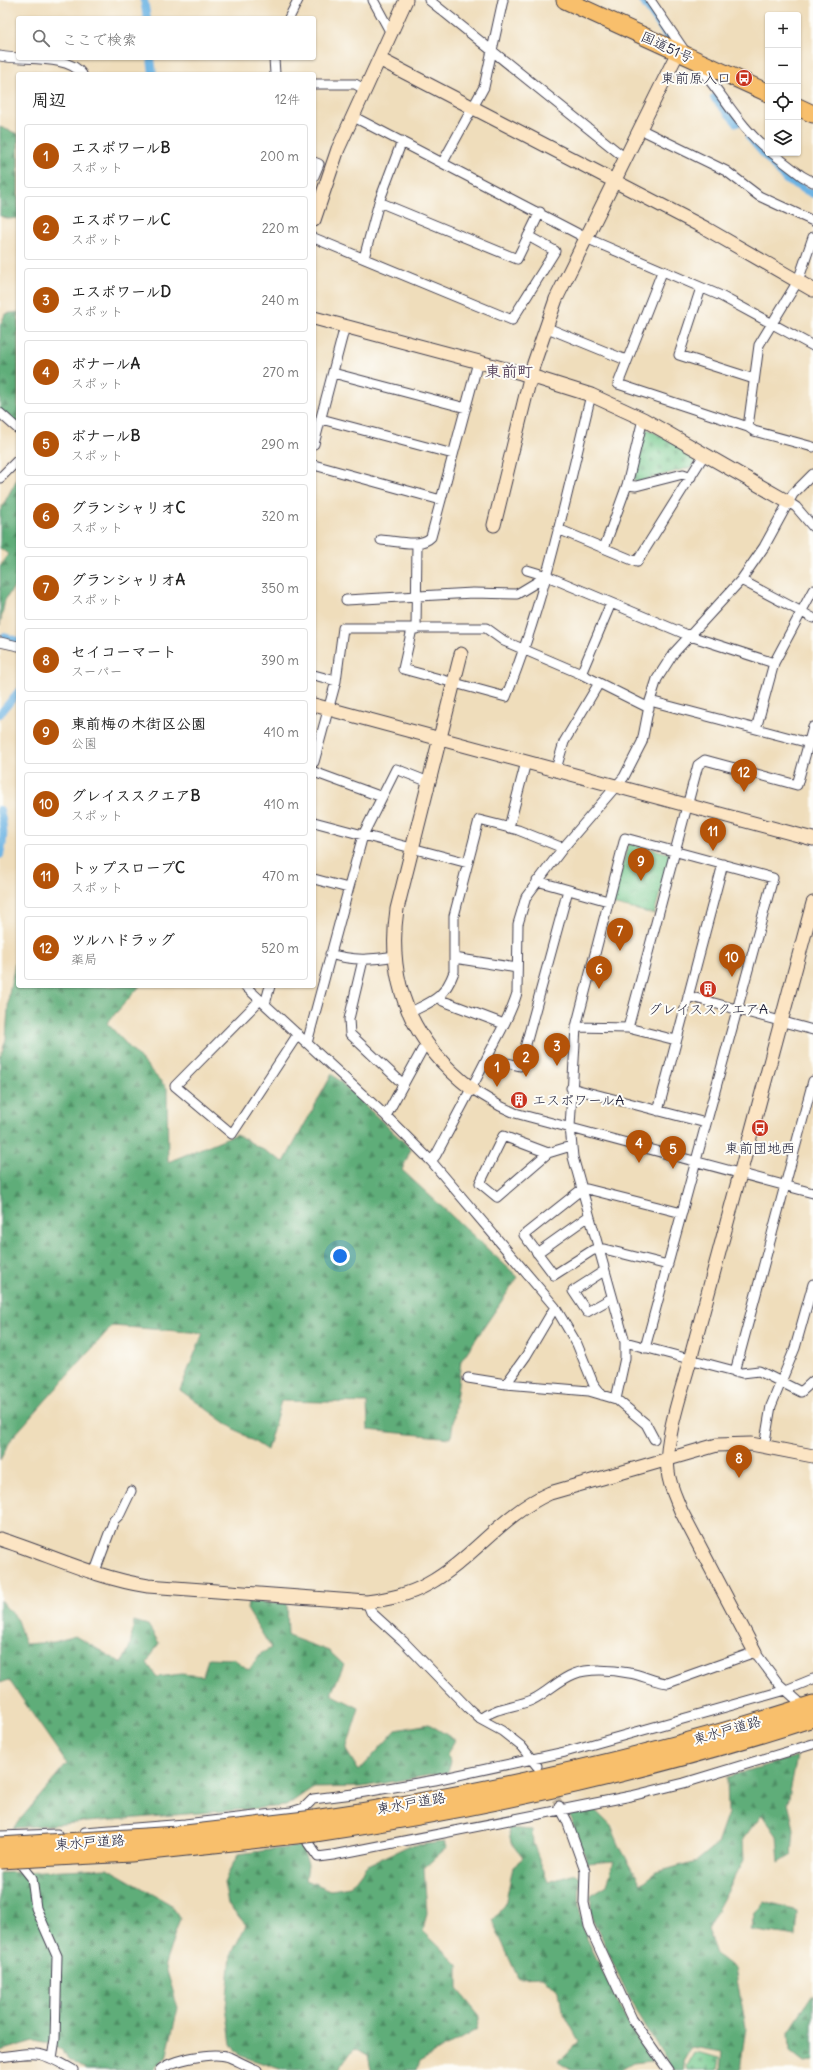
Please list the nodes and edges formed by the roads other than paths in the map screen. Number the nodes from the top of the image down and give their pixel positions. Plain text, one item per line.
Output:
1 (298, 0) edge
2 (373, 0) edge
3 (406, 0) edge
4 (429, 0) edge
5 (503, 0) edge
6 (565, 0) edge
7 (650, 0) edge
8 (290, 16) edge
9 (391, 33) junction
10 (491, 50) junction
11 (684, 54) junction
12 (0, 56) edge
13 (16, 58) edge
14 (379, 59) junction
15 (30, 60) edge
16 (54, 60) edge
17 (54, 60) edge
18 (274, 60) edge
19 (81, 72) edge
20 (275, 72) edge
21 (316, 84) edge
22 (364, 88) junction
23 (765, 92) edge
24 (472, 108) junction
25 (801, 108) edge
26 (813, 114) edge
27 (352, 116) junction
28 (640, 129) junction
29 (402, 140) junction
30 (765, 147) edge
31 (776, 156) edge
32 (625, 158) junction
33 (443, 162) junction
34 (316, 163) edge
35 (316, 171) edge
36 (614, 182) junction
37 (813, 182) edge
38 (379, 202) junction
39 (540, 212) junction
40 (316, 214) edge
41 (813, 221) edge
42 (528, 236) junction
43 (813, 237) edge
44 (586, 238) junction
45 (316, 239) edge
46 (364, 258) junction
47 (662, 272) junction
48 (798, 281) junction
49 (701, 288) junction
50 (813, 290) edge
51 (316, 319) edge
52 (772, 322) junction
53 (345, 326) junction
54 (545, 327) junction
55 (813, 346) edge
56 (626, 360) junction
57 (478, 362) junction
58 (333, 373) junction
59 (531, 376) junction
60 (754, 379) junction
61 (591, 395) junction
62 (466, 408) junction
63 (0, 413) edge
64 (321, 418) junction
65 (643, 420) junction
66 (16, 427) edge
67 (748, 427) junction
68 (316, 437) edge
69 (813, 447) edge
70 (454, 454) junction
71 (704, 455) junction
72 (16, 462) edge
73 (316, 466) edge
74 (813, 474) edge
75 (691, 477) junction
76 (0, 478) edge
77 (627, 485) junction
78 (441, 500) junction
79 (788, 502) junction
80 (494, 525) dead end
81 (813, 527) edge
82 (558, 529) junction
83 (382, 540) dead end
84 (417, 543) junction
85 (604, 548) junction
86 (527, 570) dead end
87 (547, 576) junction
88 (741, 580) junction
89 (813, 590) edge
90 (417, 597) junction
91 (346, 600) dead end
92 (611, 604) junction
93 (801, 612) junction
94 (813, 618) edge
95 (414, 629) junction
96 (690, 636) junction
97 (0, 642) edge
98 (16, 646) edge
99 (524, 650) junction
100 (461, 654) dead end
101 (774, 663) junction
102 (581, 674) junction
103 (316, 676) edge
104 (336, 681) junction
105 (599, 683) junction
106 (454, 684) junction
107 (650, 704) junction
108 (316, 706) edge
109 (329, 709) junction
110 (813, 727) edge
111 (756, 729) junction
112 (440, 739) junction
113 (811, 744) edge
114 (316, 755) edge
115 (526, 762) junction
116 (556, 769) junction
117 (316, 773) edge
118 (429, 782) junction
119 (617, 786) junction
120 (382, 797) junction
121 (688, 806) junction
122 (316, 823) edge
123 (509, 827) junction
124 (363, 835) junction
125 (813, 839) edge
126 (413, 848) junction
127 (562, 848) junction
128 (675, 851) junction
129 (468, 863) junction
130 (723, 864) junction
131 (316, 880) edge
132 (537, 881) junction
133 (348, 888) junction
134 (568, 890) junction
135 (608, 901) junction
136 (813, 903) edge
137 (330, 954) junction
138 (395, 956) junction
139 (454, 958) junction
140 (363, 960) junction
141 (517, 968) junction
142 (247, 988) edge
143 (269, 988) edge
144 (688, 996) junction
145 (440, 997) junction
146 (262, 1002) junction
147 (737, 1009) junction
148 (409, 1013) junction
149 (781, 1021) junction
150 (504, 1024) junction
151 (576, 1028) junction
152 (628, 1028) junction
153 (813, 1030) edge
154 (298, 1034) junction
155 (676, 1040) junction
156 (307, 1043) junction
157 (427, 1046) junction
158 (487, 1058) junction
159 (813, 1081) edge
160 (403, 1084) junction
161 (572, 1088) junction
162 (472, 1089) junction
163 (658, 1111) junction
164 (386, 1116) junction
165 (706, 1123) junction
166 (570, 1127) junction
167 (571, 1146) junction
168 (548, 1154) junction
169 (431, 1162) junction
170 (696, 1162) junction
171 (740, 1174) junction
172 (785, 1185) junction
173 (582, 1189) junction
174 (813, 1193) edge
175 (682, 1213) junction
176 (589, 1216) junction
177 (598, 1249) junction
178 (537, 1253) junction
179 (668, 1265) junction
180 (604, 1271) junction
181 (812, 1288) edge
182 (612, 1298) junction
183 (555, 1307) junction
184 (625, 1342) junction
185 (645, 1348) junction
186 (690, 1360) junction
187 (735, 1372) junction
188 (468, 1378) dead end
189 (813, 1381) edge
190 (781, 1382) junction
191 (506, 1384) junction
192 (602, 1395) junction
193 (616, 1399) junction
194 (654, 1439) dead end
195 (764, 1447) junction
196 (813, 1456) edge
197 (668, 1459) junction
198 (130, 1491) dead end
199 (0, 1539) edge
200 (94, 1574) junction
201 (367, 1602) junction
202 (755, 1652) junction
203 (813, 1679) edge
204 (786, 1690) junction
205 (806, 1702) edge
206 (480, 1718) junction
207 (813, 1718) edge
208 (813, 1744) edge
209 (535, 1763) junction
210 (560, 1807) junction
211 (311, 1820) junction
212 (0, 1836) edge
213 (0, 1846) edge
214 (0, 1860) edge
215 (0, 2057) edge
216 (52, 2058) junction
217 (73, 2070) edge
218 (160, 2070) edge
219 (257, 2070) edge
220 (668, 2070) edge

1 - 8 street
2 - 9 street
3 - 9 street
4 - 10 street
5 - 10 street
6 - 11 highway, 国道51号
7 - 11 street
9 - 14 street
10 - 24 street
10 - 32 street
11 - 23 highway, 国道51号
11 - 28 street
11 - 30 street
12 - 13 street
14 - 22 street
14 - 24 street
15 - 16 street
17 - 19 street
18 - 20 street
21 - 22 street
22 - 27 street
24 - 33 street
24 - 36 street
25 - 26 highway
27 - 29 street
27 - 40 street
28 - 32 street
28 - 41 street
29 - 33 street
29 - 38 street
31 - 37 street
32 - 36 street
33 - 39 street
34 - 35 street
36 - 44 street
36 - 48 street
38 - 42 street
38 - 46 street
39 - 42 street
39 - 44 street
42 - 46 street
43 - 48 street
44 - 47 street
44 - 54 street
45 - 46 street
47 - 49 street
47 - 56 street
48 - 50 street
48 - 52 street
49 - 52 street
49 - 60 street
51 - 53 street
52 - 55 street
52 - 60 street
53 - 57 street
53 - 58 street
54 - 56 street
54 - 59 street
56 - 67 street
57 - 59 street
57 - 62 street
58 - 62 street
58 - 64 street
59 - 61 street
59 - 80 street
60 - 67 street
61 - 65 street
61 - 82 street
62 - 70 street
63 - 66 street
64 - 68 street
64 - 70 street
65 - 71 street
65 - 77 street
67 - 69 street
70 - 78 street
71 - 75 street
71 - 79 street
72 - 76 street
73 - 78 street
74 - 79 street
75 - 77 street
75 - 85 street
77 - 85 street
78 - 84 street
79 - 81 street
79 - 88 street
82 - 85 street
82 - 87 street
83 - 84 street
84 - 90 street
86 - 87 street
87 - 90 street
87 - 92 street
87 - 99 street
88 - 93 street
88 - 96 street
89 - 93 street
90 - 91 street
90 - 95 street
92 - 96 street
92 - 102 street
93 - 94 street
93 - 101 street
95 - 99 street
95 - 104 street
95 - 106 street
96 - 101 street
96 - 107 street
97 - 98 street
99 - 102 street
99 - 106 street
100 - 106 street
101 - 111 street
102 - 105 street
103 - 104 street
104 - 109 street
105 - 107 street
105 - 116 street
106 - 112 street
107 - 111 street
107 - 119 street
108 - 109 street
109 - 112 street
109 - 114 street
110 - 113 street
111 - 113 street
112 - 115 street
112 - 118 street
113 - 121 street
115 - 116 street
115 - 123 street
116 - 119 street
117 - 120 street
118 - 120 street
118 - 126 street
119 - 121 street
119 - 127 street
120 - 124 street
121 - 125 street
121 - 128 street
122 - 124 street
123 - 127 street
123 - 129 street
124 - 126 street
124 - 133 street
126 - 129 street
126 - 138 street
127 - 132 street
128 - 130 street
128 - 135 street
128 - 152 street
129 - 139 street
130 - 144 street
130 - 147 street
131 - 133 street
132 - 134 street
132 - 141 street
133 - 137 street
134 - 135 street
134 - 158 street
135 - 151 street
136 - 149 street
137 - 140 street
137 - 156 street
138 - 140 street
138 - 148 street
139 - 141 street
139 - 145 street
140 - 160 street
141 - 150 street
142 - 146 street
143 - 146 street
144 - 147 street
144 - 155 street
145 - 148 street
145 - 150 street
146 - 154 street
146 - 154 street
147 - 149 street
147 - 165 street
148 - 157 street
149 - 153 street
149 - 171 street
150 - 158 street
151 - 152 street
151 - 161 street
152 - 155 street
154 - 156 street
155 - 163 street
156 - 164 street
157 - 160 street
157 - 162 street
158 - 162 street
159 - 172 street
160 - 164 street
161 - 163 street
161 - 166 street
162 - 166 street
162 - 169 street
163 - 165 street
164 - 169 street
165 - 170 street
166 - 167 street
166 - 170 street
167 - 168 street
167 - 173 street
168 - 168 street
169 - 183 street
170 - 171 street
170 - 175 street
171 - 172 street
171 - 186 street
172 - 174 street
172 - 187 street
173 - 175 street
173 - 176 street
173 - 178 street
175 - 179 street
176 - 177 street
176 - 178 street
177 - 178 street
177 - 179 street
177 - 180 street
179 - 185 street
180 - 182 street
180 - 182 street
181 - 190 street
182 - 184 street
183 - 191 street
183 - 192 street
184 - 185 street
184 - 193 street
185 - 186 street
186 - 187 street
186 - 197 street
187 - 190 street
188 - 191 street
189 - 190 street
190 - 195 street
191 - 192 street
192 - 193 street
193 - 194 street
195 - 196 street
195 - 197 street
197 - 201 street
197 - 202 street
198 - 200 street
199 - 200 street
200 - 201 street
201 - 206 street
202 - 204 street
202 - 206 street
203 - 204 street
204 - 205 street
204 - 209 street
205 - 211 highway, 東水戸道路
206 - 209 street
207 - 211 highway, 東水戸道路
208 - 210 street
209 - 211 street
210 - 211 street
210 - 220 street
211 - 212 street
211 - 213 highway, 東水戸道路, bridge
211 - 214 highway, 東水戸道路, bridge
212 - 216 street
215 - 216 street
216 - 217 street
218 - 219 street

